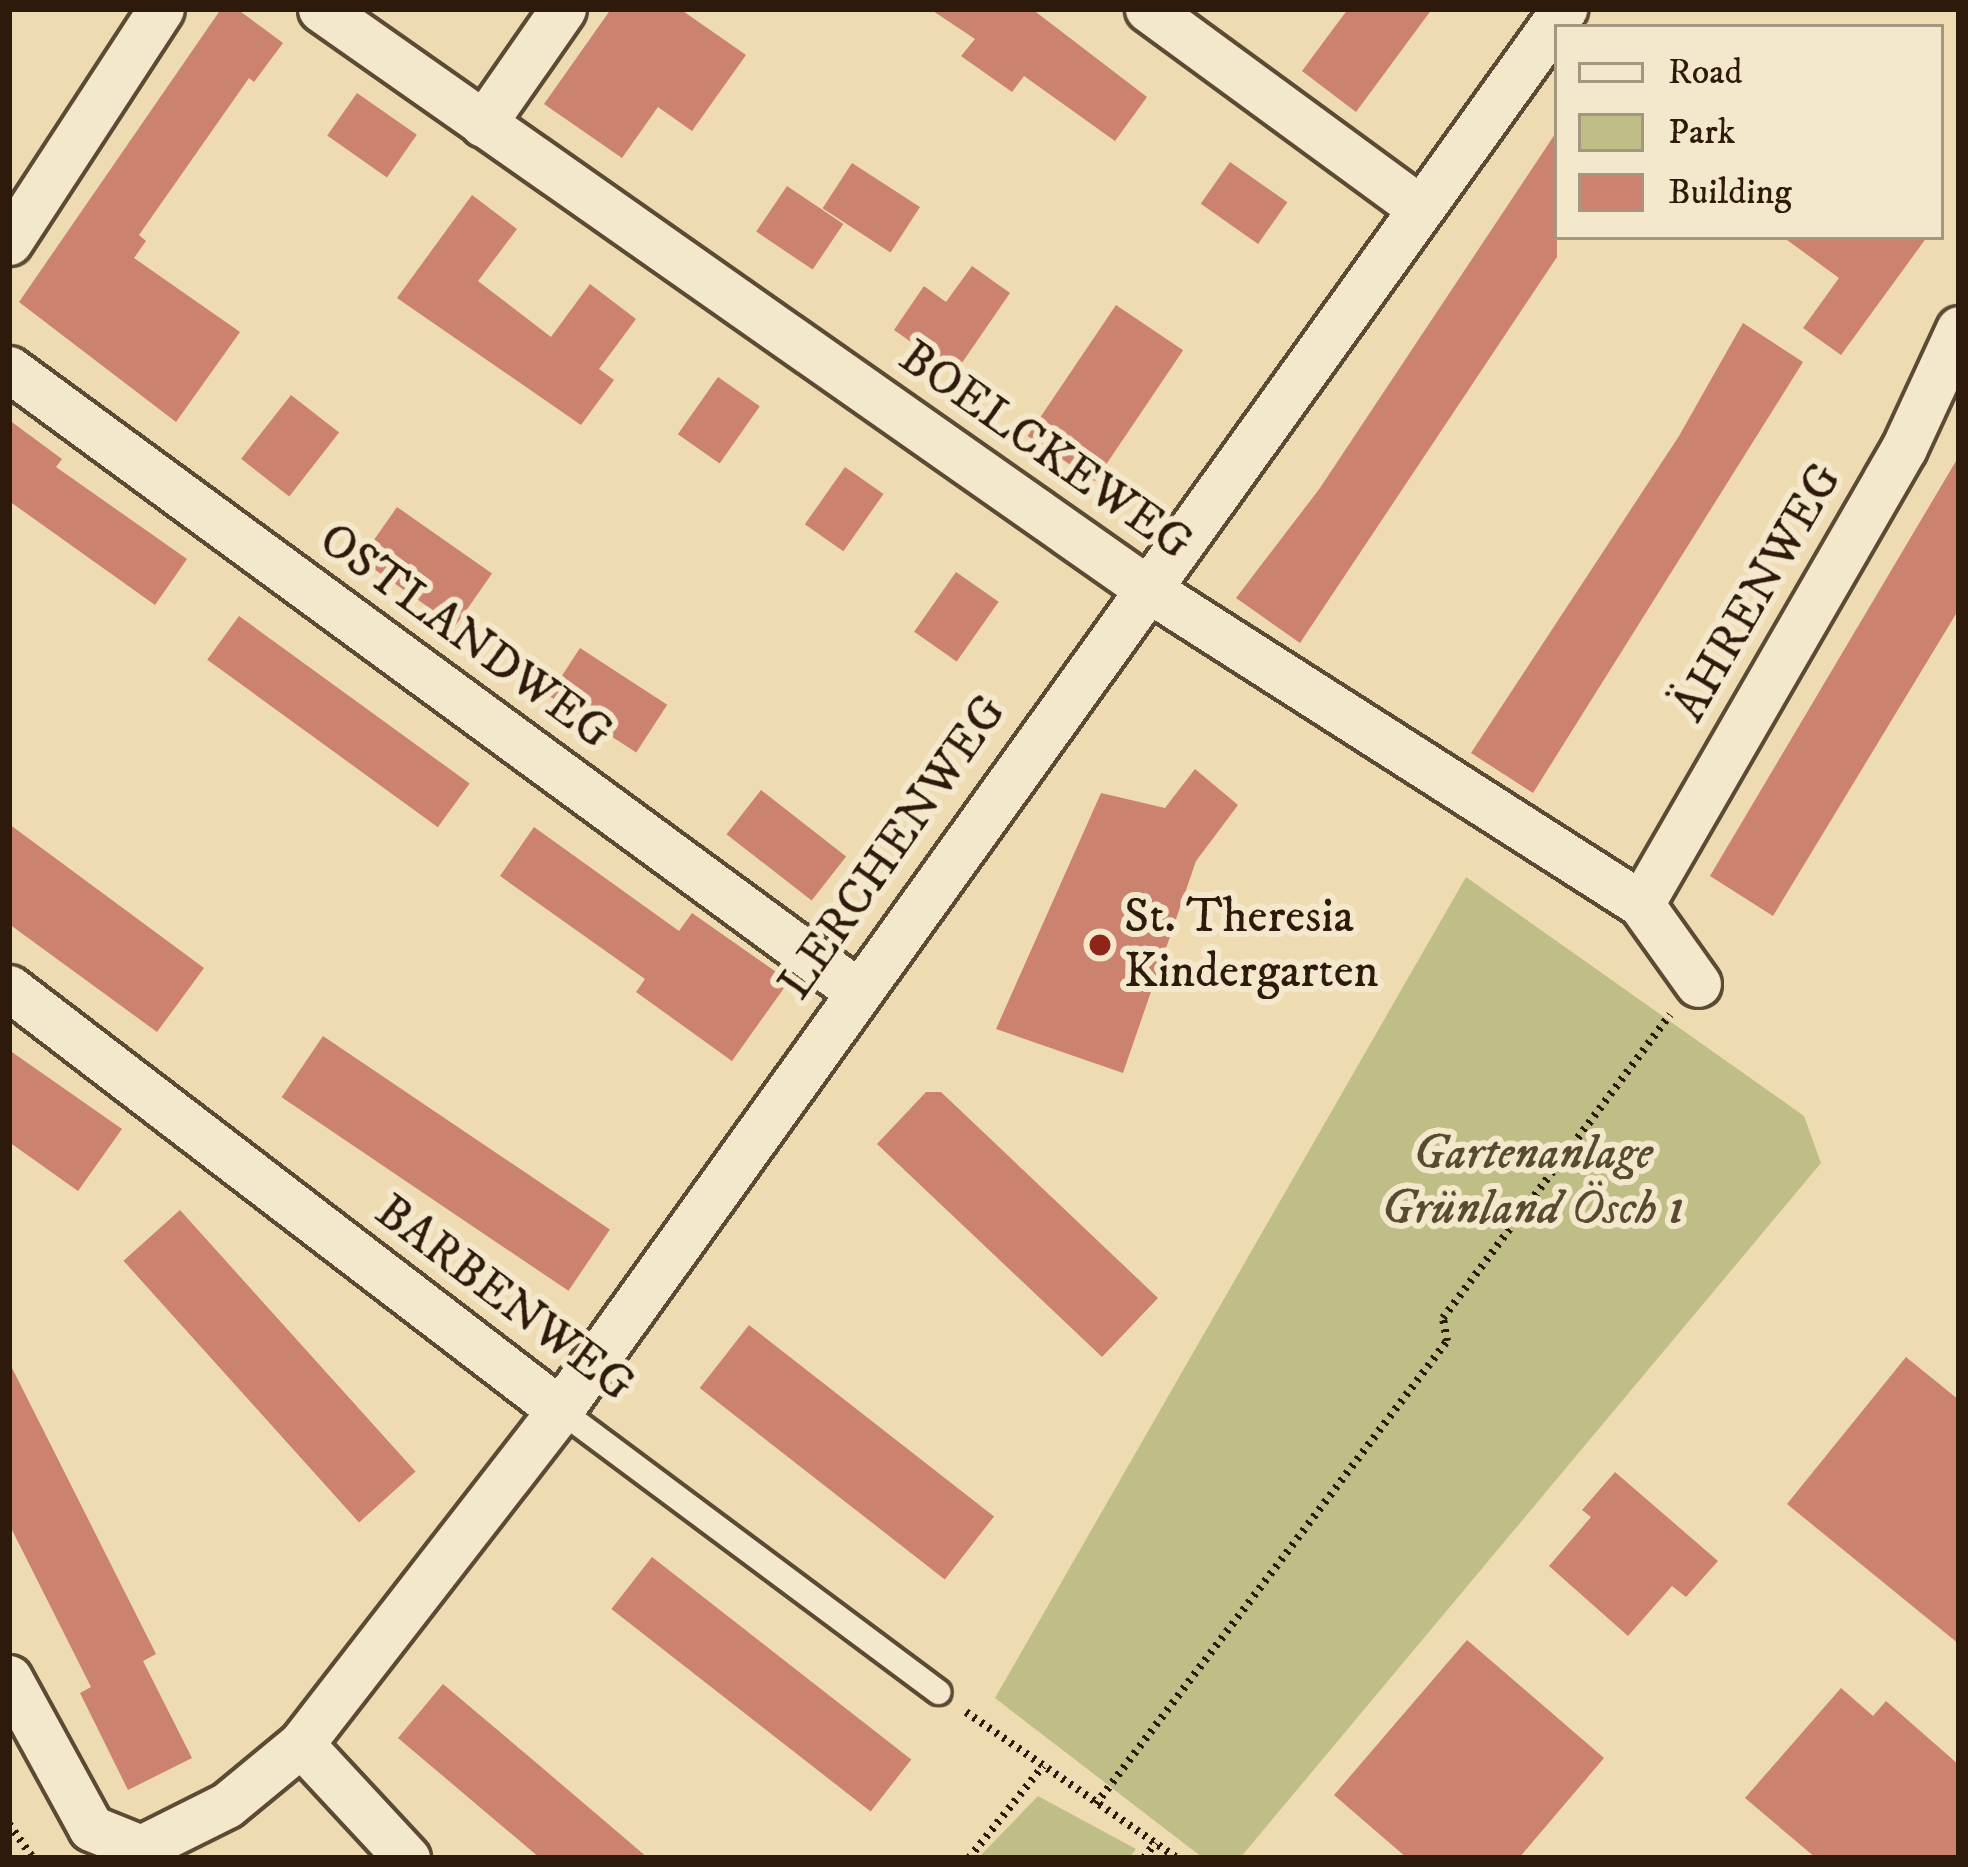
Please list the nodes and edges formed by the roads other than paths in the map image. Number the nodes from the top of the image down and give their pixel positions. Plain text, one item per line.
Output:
1 (161, 9) edge
2 (322, 9) edge
3 (563, 9) edge
4 (1148, 9) edge
5 (1564, 9) edge
6 (483, 124) junction
7 (1420, 208) junction
8 (9, 242) edge
9 (1959, 329) edge
10 (9, 369) edge
11 (1144, 587) junction
12 (1641, 904) junction
13 (1697, 983) road end
14 (9, 988) edge
15 (857, 991) junction
16 (560, 1410) junction
17 (9, 1678) edge
18 (938, 1692) road end
19 (301, 1744) junction
20 (407, 1858) edge

1 - 8 street
2 - 6 street, BOELCKEWEG
3 - 6 street
4 - 7 street
5 - 7 street, LERCHENWEG
6 - 11 street, BOELCKEWEG
7 - 11 street, LERCHENWEG
9 - 12 street, ÄHRENWEG
10 - 15 street, OSTLANDWEG
11 - 12 street, BOELCKEWEG
11 - 15 street, LERCHENWEG
12 - 13 street, BOELCKEWEG
14 - 16 street, BARBENWEG
15 - 16 street, LERCHENWEG
16 - 18 lane, BARBENWEG
16 - 19 street, LERCHENWEG
17 - 19 street, LERCHENWEG
19 - 20 street

